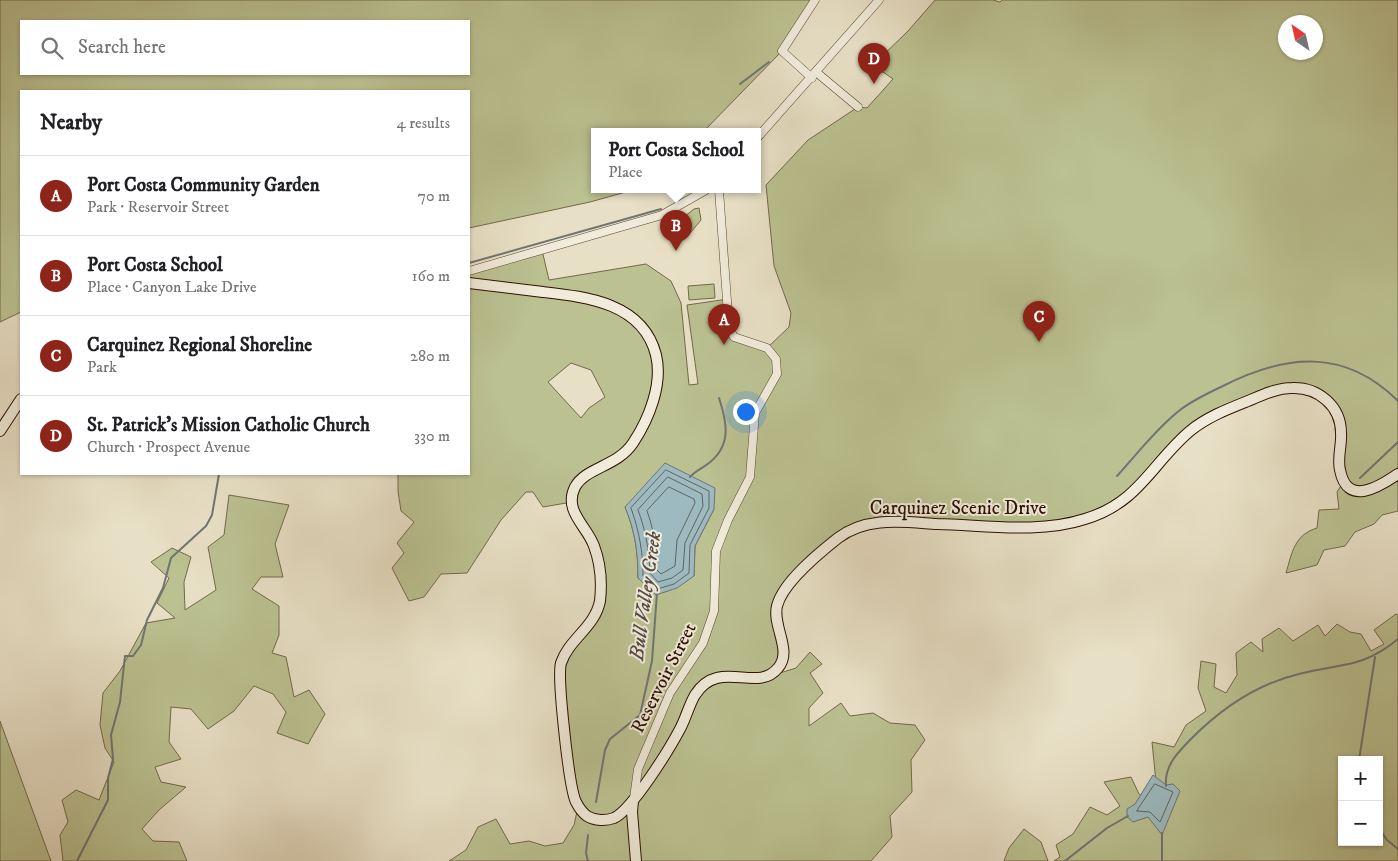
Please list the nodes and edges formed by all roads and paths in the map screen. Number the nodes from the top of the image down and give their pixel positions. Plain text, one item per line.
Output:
1 (815, 0) edge
2 (878, 0) edge
3 (814, 75) junction
4 (858, 106) dead end
5 (761, 134) edge
6 (701, 193) edge
7 (719, 193) edge
8 (470, 271) edge
9 (470, 283) edge
10 (20, 401) edge
11 (0, 431) edge
12 (1398, 474) edge
13 (634, 800) junction
14 (636, 861) edge

1 - 3 street
2 - 3 street
3 - 4 street
3 - 5 street
6 - 8 street
7 - 13 street, Reservoir Street
9 - 13 street, Carquinez Scenic Drive
10 - 11 street
12 - 13 street, Carquinez Scenic Drive
13 - 14 street

